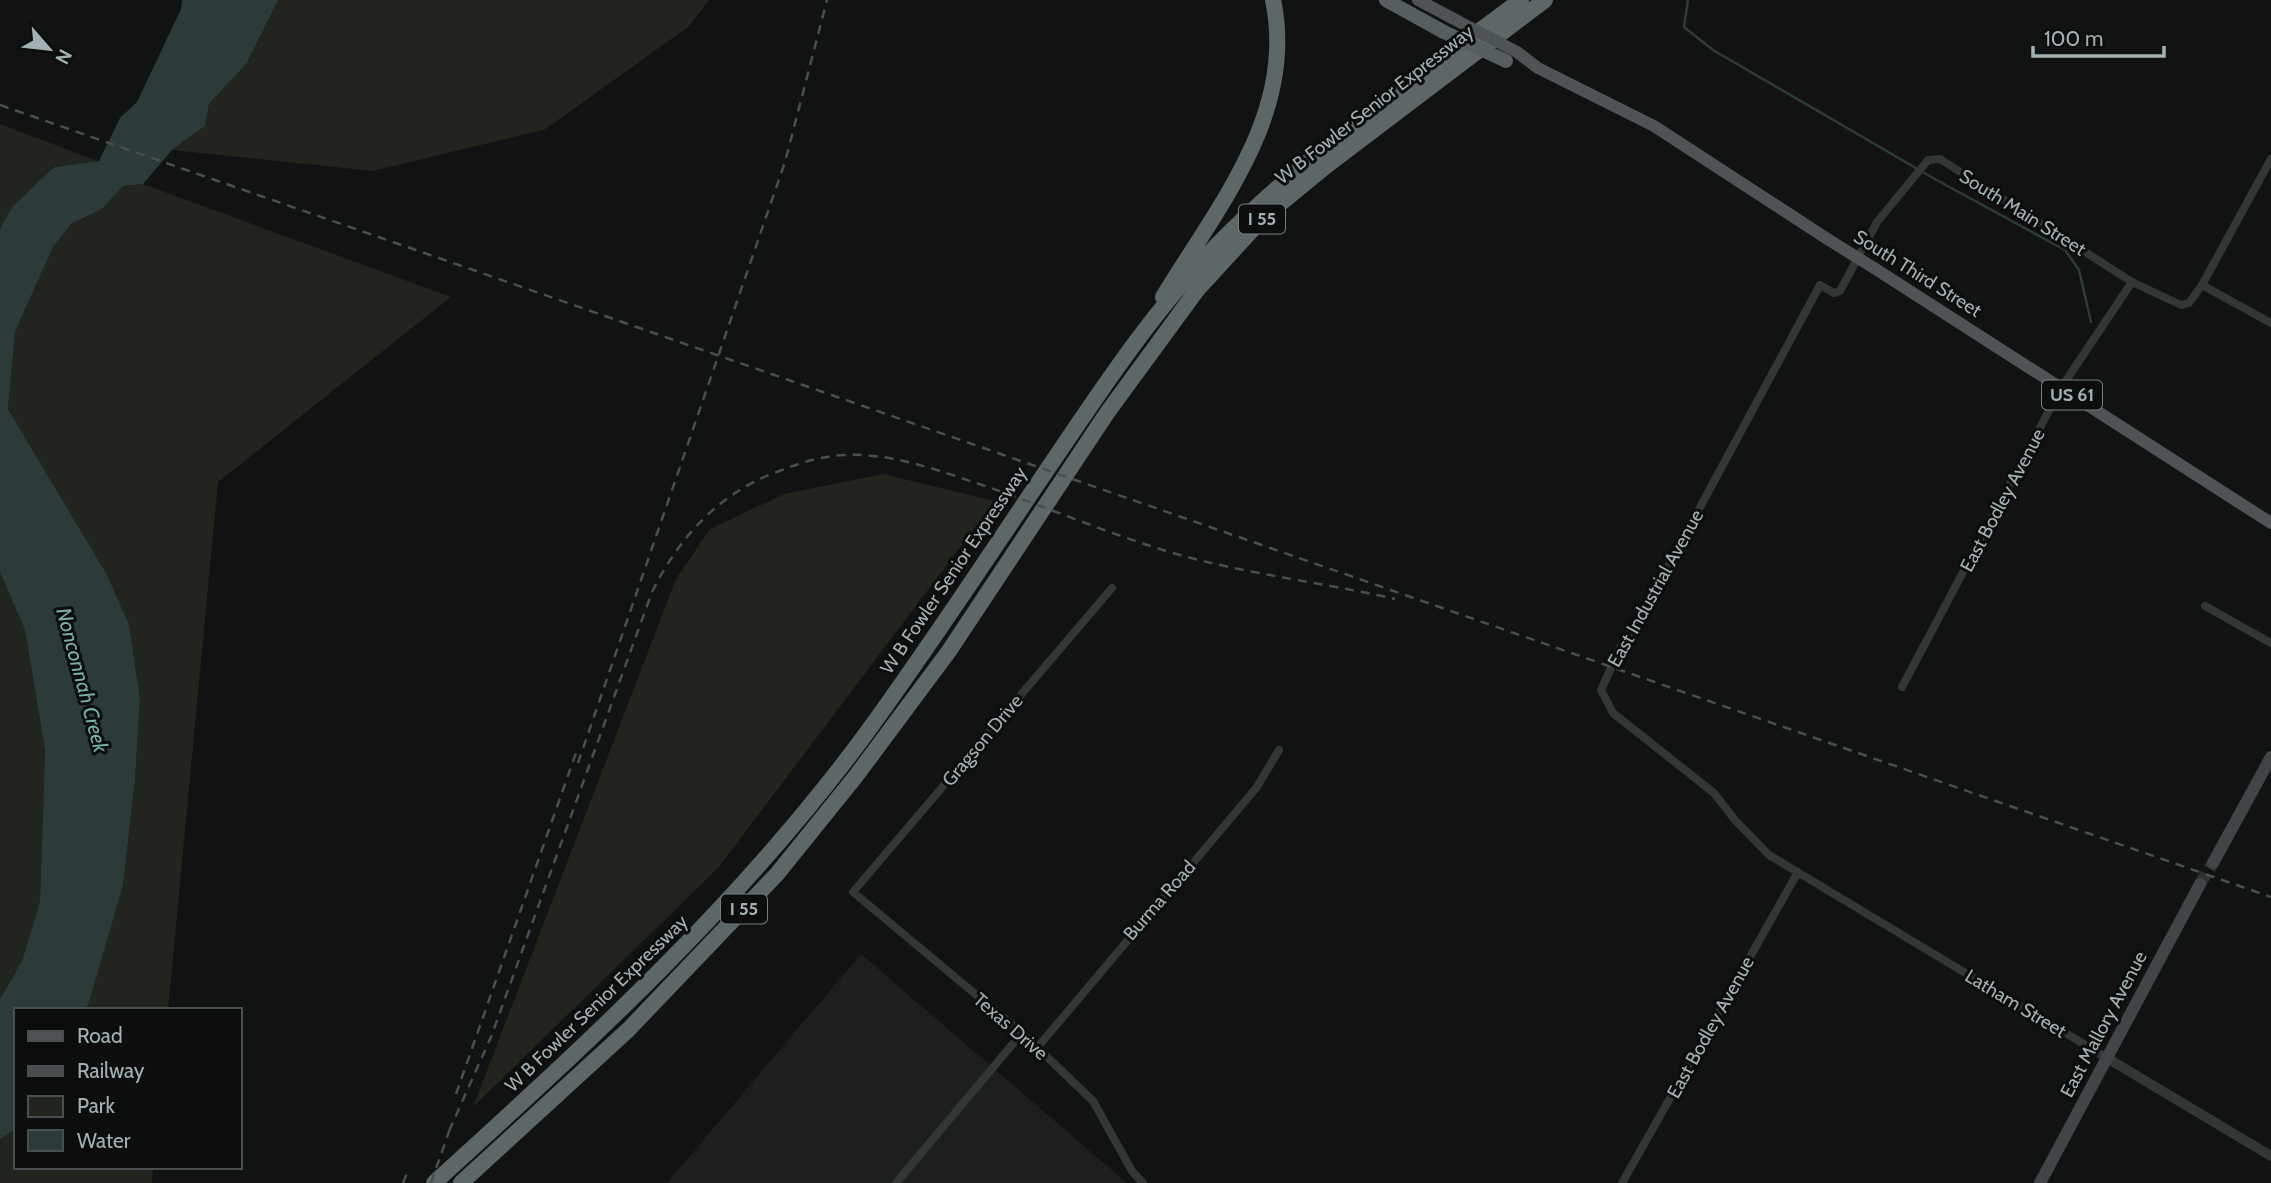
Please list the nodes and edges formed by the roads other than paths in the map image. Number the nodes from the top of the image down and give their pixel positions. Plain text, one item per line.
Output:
1 (1273, 0) edge
2 (1386, 0) edge
3 (1418, 0) edge
4 (1521, 0) edge
5 (1545, 0) edge
6 (1512, 56) junction
7 (2271, 159) edge
8 (2132, 282) junction
9 (1820, 285) joint
10 (2202, 285) junction
11 (2271, 323) edge
12 (1135, 342) junction
13 (2061, 388) junction
14 (2271, 523) edge
15 (1112, 588) dead end
16 (2205, 606) dead end
17 (2271, 643) edge
18 (1902, 687) dead end
19 (1279, 750) dead end
20 (2271, 757) edge
21 (2213, 863) tunnel mouth
22 (1798, 872) junction
23 (2200, 884) tunnel mouth
24 (853, 892) joint
25 (1022, 1034) junction
26 (1037, 1048) junction
27 (2107, 1058) junction
28 (2271, 1156) edge
29 (434, 1183) edge
30 (461, 1183) edge
31 (896, 1183) edge
32 (1143, 1183) edge
33 (1622, 1183) edge
34 (2040, 1183) edge

1 - 12 highway
2 - 6 highway, South Third Street / US 61, bridge
3 - 6 main road, South Third Street / US 61, bridge
4 - 12 highway, W B Fowler Senior Expressway / I 55
5 - 30 highway, W B Fowler Senior Expressway / I 55
6 - 13 main road, South Third Street / US 61, bridge
7 - 10 street
8 - 9 street, South Main Street
8 - 10 street, South Main Street
8 - 13 street, East Bodley Avenue
9 - 22 street, East Industrial Avenue
10 - 11 street
12 - 29 highway, W B Fowler Senior Expressway / I 55
13 - 14 main road, South Third Street / US 61
13 - 18 street, East Bodley Avenue
15 - 24 street, Gragson Drive
16 - 17 street
19 - 26 street, Burma Road
20 - 21 main road
22 - 27 street, Latham Street
22 - 33 street, East Bodley Avenue
23 - 27 main road, East Mallory Avenue
24 - 25 street, Texas Drive
25 - 26 street, Texas Drive
25 - 31 street
26 - 32 street, Texas Drive
27 - 28 street, Latham Street
27 - 34 main road, East Mallory Avenue

